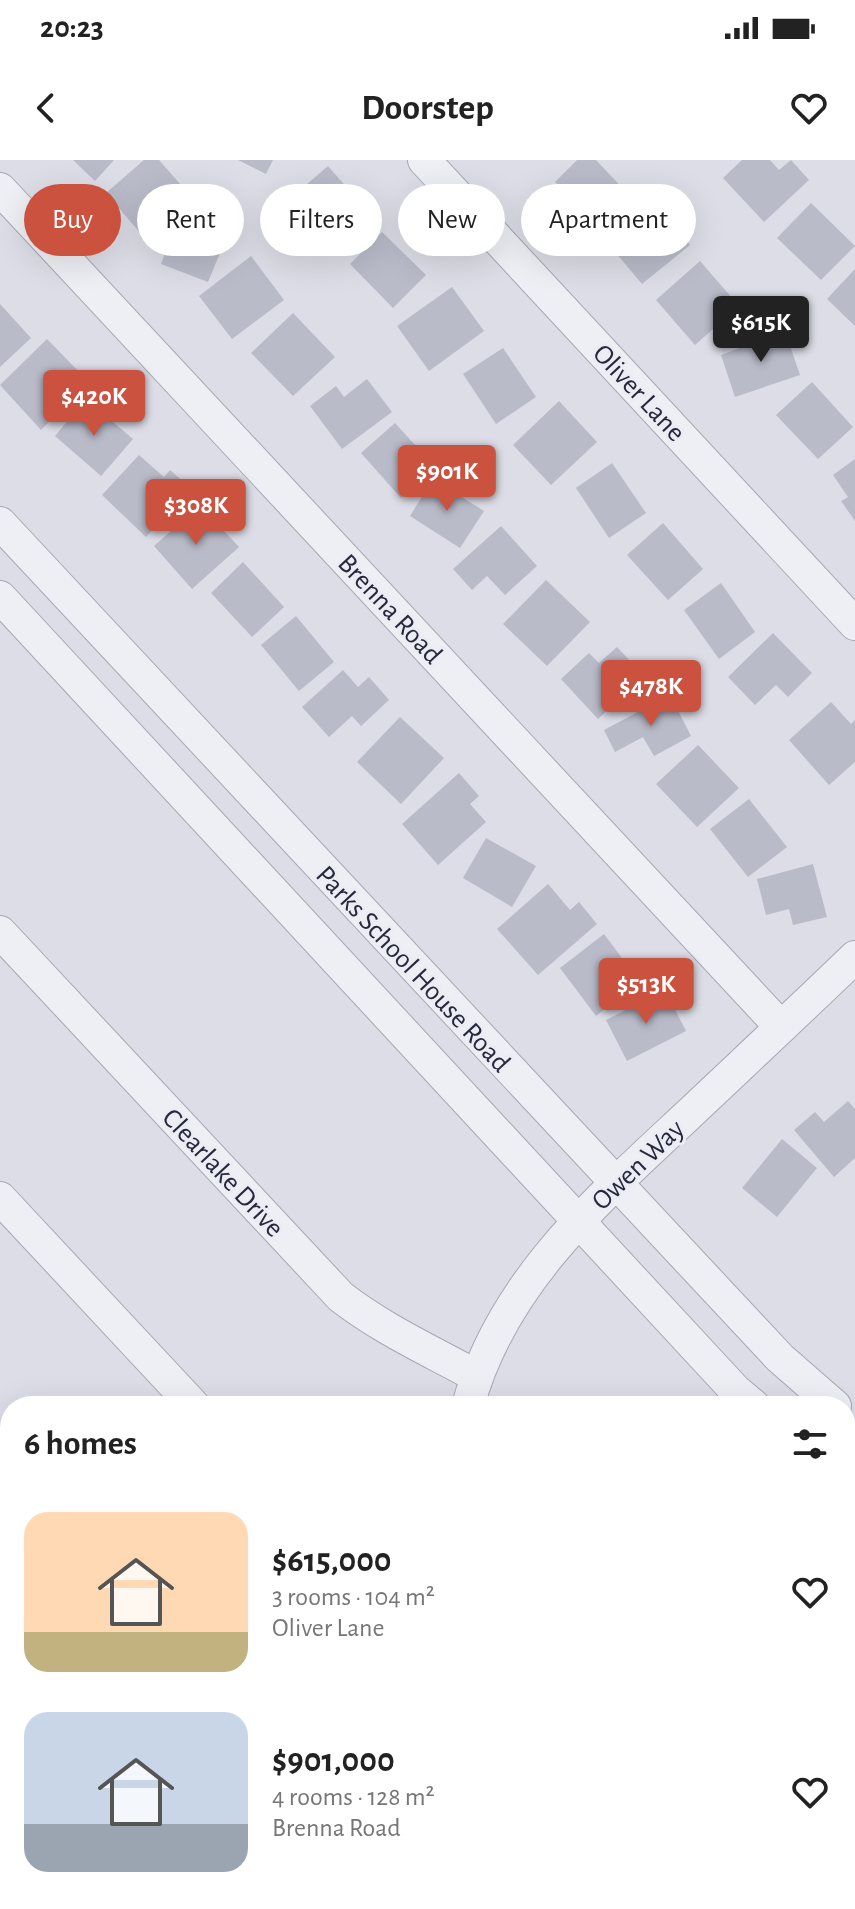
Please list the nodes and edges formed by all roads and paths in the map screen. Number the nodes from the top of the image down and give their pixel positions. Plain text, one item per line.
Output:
1 (424, 160) edge
2 (0, 189) edge
3 (0, 523) edge
4 (0, 597) edge
5 (855, 624) edge
6 (0, 932) edge
7 (855, 957) edge
8 (781, 1027) junction
9 (616, 1183) junction
10 (0, 1198) edge
11 (579, 1221) junction
12 (472, 1391) edge
13 (185, 1396) edge
14 (742, 1396) edge
15 (824, 1396) edge

1 - 5 street, Oliver Lane
2 - 8 street, Brenna Road
3 - 9 street, Parks School House Road
4 - 11 street, Parks School House Road
6 - 12 street, Clearlake Drive
7 - 8 street, Owen Way
8 - 9 street, Owen Way
9 - 11 street, Owen Way
9 - 15 street, Parks School House Road
10 - 13 street
11 - 12 street, Owen Way
11 - 14 street, Parks School House Road

